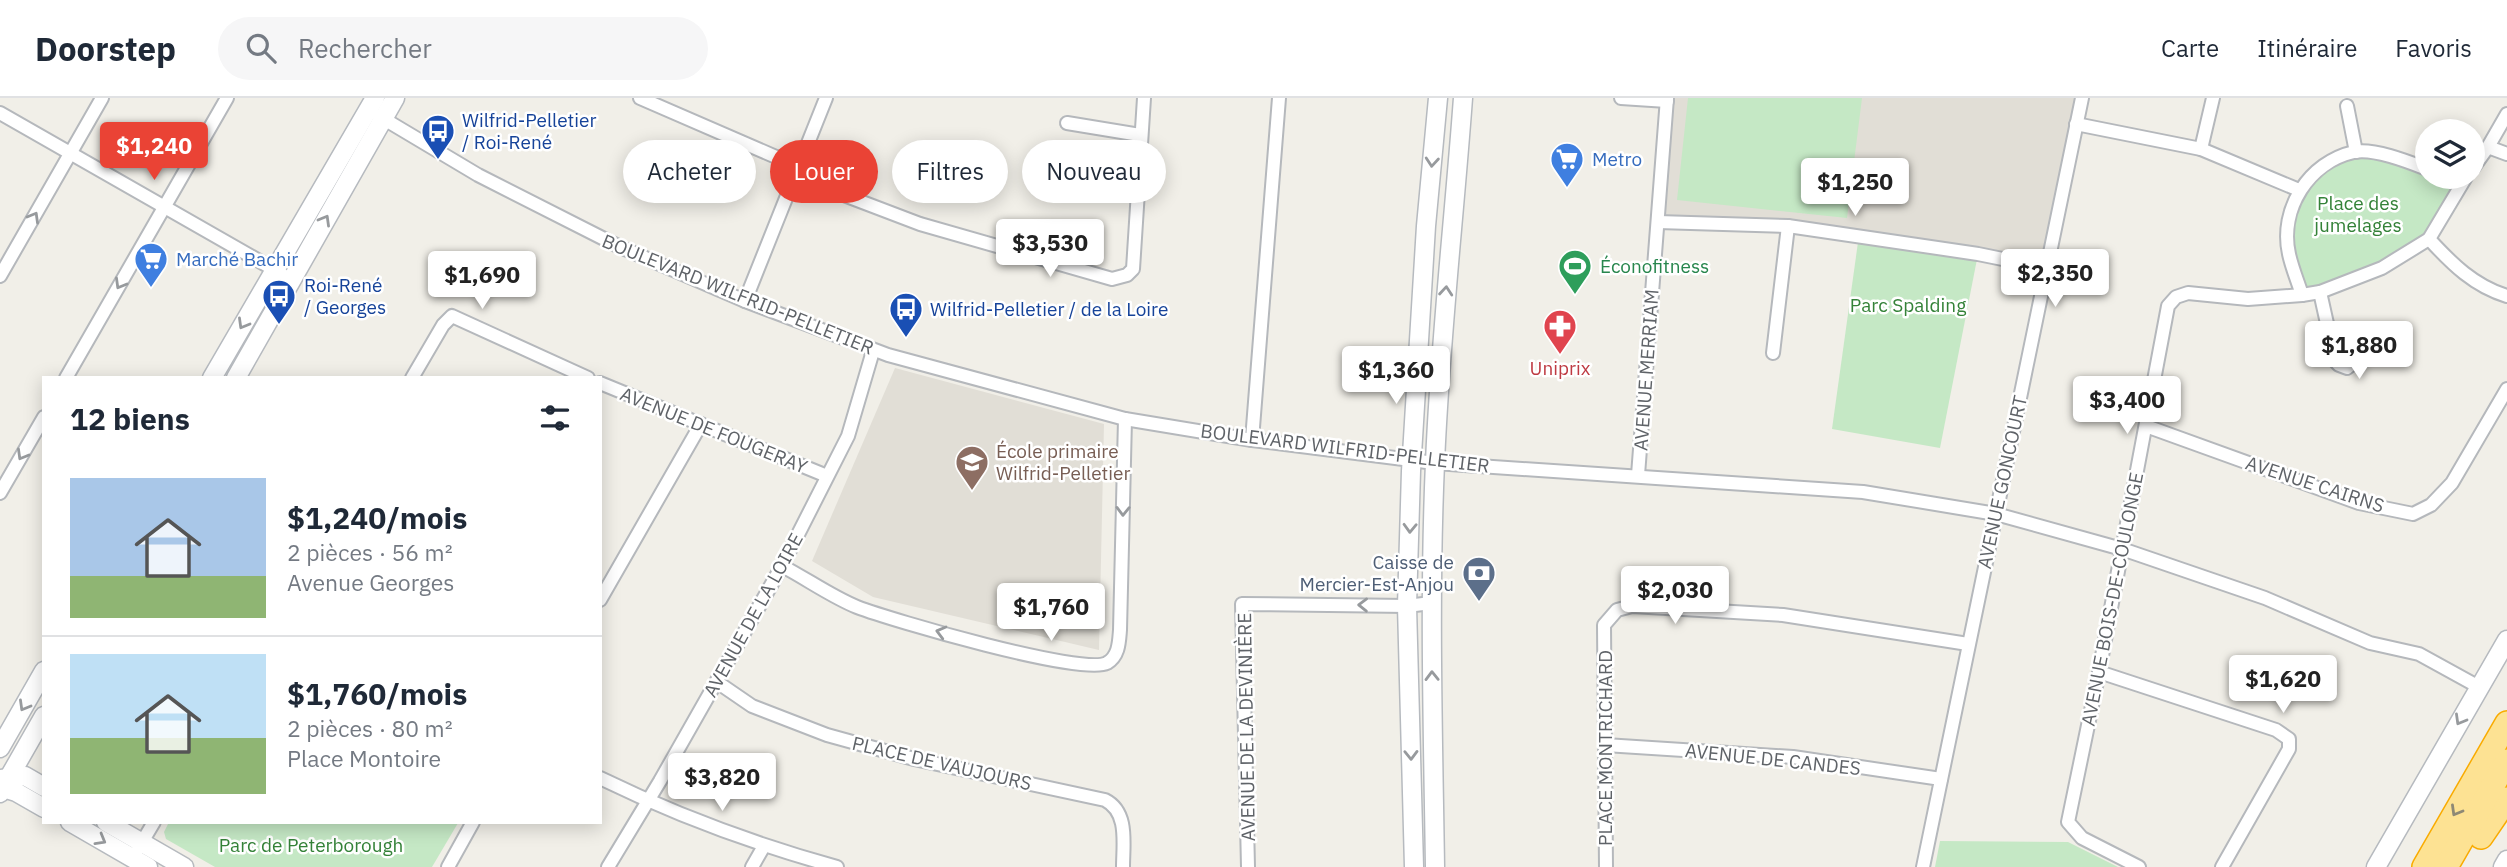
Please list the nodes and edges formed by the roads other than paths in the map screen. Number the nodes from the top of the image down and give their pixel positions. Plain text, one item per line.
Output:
1 (102, 98) edge
2 (227, 98) edge
3 (395, 98) edge
4 (640, 98) edge
5 (826, 98) edge
6 (1144, 98) edge
7 (1279, 98) edge
8 (1438, 98) edge
9 (1463, 98) edge
10 (1621, 98) edge
11 (2082, 98) edge
12 (2213, 98) edge
13 (1667, 99) edge
14 (2347, 106) dead end
15 (375, 109) edge
16 (0, 113) edge
17 (2507, 114) edge
18 (1067, 124) dead end
19 (2076, 124) junction
20 (1140, 135) junction
21 (809, 140) edge
22 (2488, 147) junction
23 (2201, 149) junction
24 (2485, 151) edge
25 (2356, 152) junction
26 (71, 153) junction
27 (770, 154) edge
28 (2507, 154) edge
29 (2415, 165) edge
30 (2458, 189) edge
31 (2299, 190) junction
32 (784, 203) edge
33 (865, 203) edge
34 (164, 207) junction
35 (1658, 222) junction
36 (1426, 226) junction
37 (1788, 226) junction
38 (1452, 227) junction
39 (2429, 239) junction
40 (2047, 268) junction
41 (274, 269) junction
42 (0, 276) edge
43 (292, 279) junction
44 (2320, 292) junction
45 (2302, 295) junction
46 (2507, 296) edge
47 (745, 301) junction
48 (2328, 328) dead end
49 (873, 351) junction
50 (1773, 352) dead end
51 (1419, 354) junction
52 (1441, 356) junction
53 (569, 375) edge
54 (67, 376) edge
55 (213, 376) edge
56 (237, 376) edge
57 (413, 376) edge
58 (602, 384) edge
59 (2507, 389) edge
60 (1125, 419) junction
61 (42, 420) edge
62 (701, 424) junction
63 (2146, 426) junction
64 (1252, 440) junction
65 (1412, 459) junction
66 (1435, 463) junction
67 (1638, 475) junction
68 (827, 476) junction
69 (0, 493) edge
70 (1996, 514) junction
71 (2122, 549) junction
72 (782, 566) junction
73 (602, 597) edge
74 (1431, 603) junction
75 (1408, 606) junction
76 (2507, 640) edge
77 (1968, 644) junction
78 (2099, 672) junction
79 (42, 674) edge
80 (717, 682) junction
81 (2479, 687) junction
82 (2507, 703) edge
83 (42, 719) edge
84 (2507, 723) edge
85 (1605, 746) junction
86 (0, 748) edge
87 (2497, 758) edge
88 (602, 779) edge
89 (1941, 779) junction
90 (2, 785) edge
91 (42, 786) edge
92 (2507, 790) edge
93 (2507, 799) edge
94 (647, 801) junction
95 (42, 806) edge
96 (74, 824) edge
97 (108, 824) edge
98 (153, 824) edge
99 (472, 824) edge
100 (2481, 837) junction
101 (764, 846) junction
102 (141, 856) edge
103 (2507, 860) edge
104 (184, 867) edge
105 (448, 867) edge
106 (608, 867) edge
107 (752, 867) edge
108 (837, 867) edge
109 (1124, 867) edge
110 (1248, 867) edge
111 (1414, 867) edge
112 (1435, 867) edge
113 (1606, 867) edge
114 (1923, 867) edge
115 (2139, 867) edge
116 (2222, 867) edge
117 (2376, 867) edge
118 (2424, 867) edge
119 (2446, 867) edge
120 (2464, 867) edge
121 (2503, 867) edge

1 - 26 street
2 - 34 street
3 - 15 street
4 - 27 street
5 - 21 street
6 - 20 street
7 - 64 street
8 -> 36 street
9 - 38 street
10 - 13 street
11 - 19 street, AVENUE GONCOURT
12 - 23 street
13 - 35 street, AVENUE MERRIAM
14 - 25 street
15 - 41 street
43 -> 15 street
15 - 47 street, BOULEVARD WILFRID-PELLETIER
16 - 26 street
17 - 22 street
18 - 20 street
19 - 23 street
19 - 40 street, AVENUE GONCOURT
20 - 33 street
22 - 24 street
22 - 28 street
23 - 31 street
25 - 29 street
25 - 31 street
26 - 34 street
42 -> 26 street
30 - 39 street, AVENUE BOIS-DE-COULONGE
31 - 45 street
32 - 47 street
34 - 41 street
34 -> 54 street
35 - 37 street
35 - 67 street, AVENUE MERRIAM
36 - 38 street
36 - 51 street
37 - 40 street
37 - 50 street
52 -> 38 street
39 - 44 street, AVENUE BOIS-DE-COULONGE
39 - 46 street
40 - 70 street, AVENUE GONCOURT
41 - 43 street
41 -> 55 street
43 - 56 street
44 - 45 street, AVENUE BOIS-DE-COULONGE
44 - 48 street
45 - 63 street, AVENUE BOIS-DE-COULONGE
47 - 49 street, BOULEVARD WILFRID-PELLETIER
49 - 60 street, BOULEVARD WILFRID-PELLETIER
49 - 68 street, AVENUE DE LA LOIRE
51 - 52 street
51 - 65 street
52 - 66 street
53 - 57 street
58 - 62 street, AVENUE DE FOUGERAY
59 - 63 street, AVENUE CAIRNS
60 - 64 street, BOULEVARD WILFRID-PELLETIER
60 -> 72 street
61 -> 69 street
62 - 68 street, AVENUE DE FOUGERAY
62 - 73 street
63 - 71 street, AVENUE BOIS-DE-COULONGE
64 - 65 street, BOULEVARD WILFRID-PELLETIER
65 - 66 street, BOULEVARD WILFRID-PELLETIER
65 -> 75 street
66 - 67 street, BOULEVARD WILFRID-PELLETIER
66 - 74 street
67 - 70 street, BOULEVARD WILFRID-PELLETIER
68 - 72 street, AVENUE DE LA LOIRE
70 - 71 street, BOULEVARD WILFRID-PELLETIER
70 - 77 street, AVENUE GONCOURT
71 - 78 street, AVENUE BOIS-DE-COULONGE
71 - 81 street, BOULEVARD WILFRID-PELLETIER
72 - 80 street, AVENUE DE LA LOIRE
74 - 75 street, AVENUE DE LA DEVINIÈRE
112 -> 74 street
75 -> 110 street, AVENUE DE LA DEVINIÈRE
75 -> 111 street
76 - 81 street
77 - 85 street, PLACE MONTRICHARD
77 - 89 street, AVENUE GONCOURT
78 - 115 street, AVENUE BOIS-DE-COULONGE
78 - 116 street
79 -> 86 street
80 - 94 street, AVENUE DE LA LOIRE
80 - 109 street, PLACE DE VAUJOURS
81 -> 117 street
82 - 87 highway
83 - 90 street
84 - 87 highway
85 - 89 street, AVENUE DE CANDES
85 - 113 street, PLACE MONTRICHARD
87 -> 118 highway
87 - 119 highway
88 - 94 street
89 - 114 street, AVENUE GONCOURT
90 - 91 street
90 - 95 street
92 - 100 highway
93 - 100 highway
94 - 101 street
94 - 106 street, AVENUE DE LA LOIRE
96 -> 102 street
97 - 102 street
98 - 102 street
99 - 105 street
100 - 120 highway
101 - 107 street
101 - 108 street
102 - 104 street
103 - 121 street

